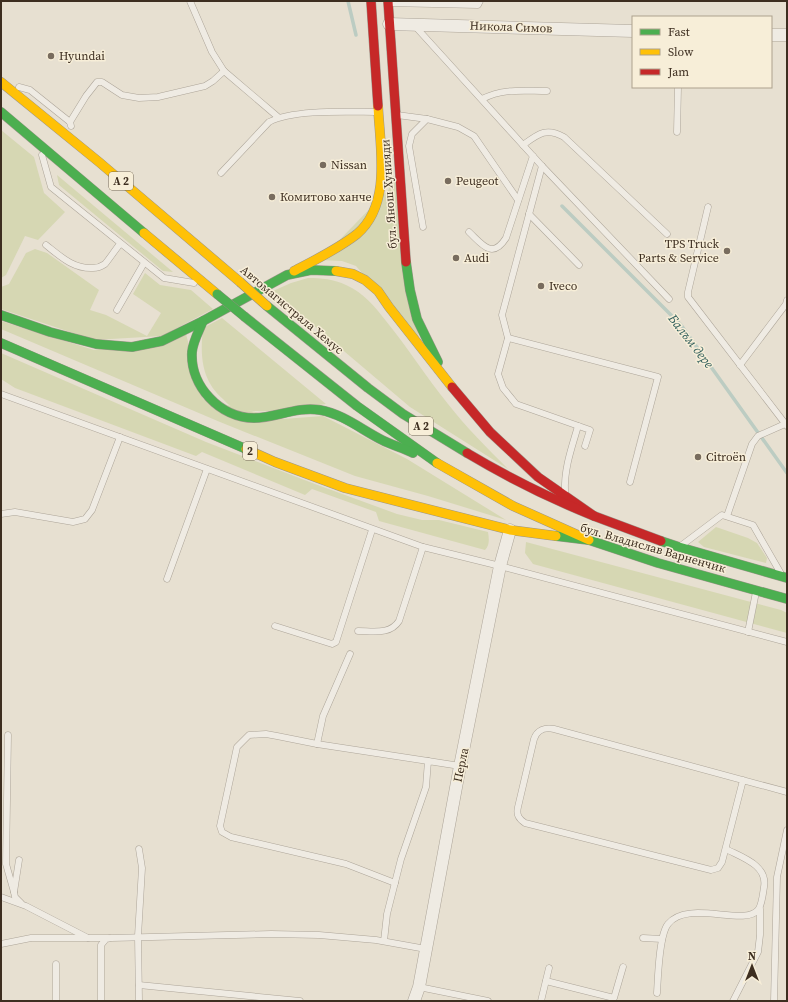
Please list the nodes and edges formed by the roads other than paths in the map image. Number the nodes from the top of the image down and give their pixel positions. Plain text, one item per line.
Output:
1 (190, 1) edge
2 (371, 1) edge
3 (480, 1) edge
4 (388, 2) edge
5 (389, 24) junction
6 (413, 24) junction
7 (632, 31) edge
8 (772, 35) edge
9 (787, 35) edge
10 (224, 71) junction
11 (1, 81) edge
12 (678, 88) edge
13 (547, 90) dead end
14 (482, 99) junction
15 (1, 112) edge
16 (379, 112) junction
17 (396, 114) junction
18 (278, 117) junction
19 (427, 119) junction
20 (70, 122) junction
21 (677, 132) dead end
22 (38, 142) junction
23 (523, 145) junction
24 (79, 146) junction
25 (533, 156) junction
26 (542, 166) junction
27 (221, 173) dead end
28 (518, 200) junction
29 (708, 207) dead end
30 (529, 214) junction
31 (424, 227) dead end
32 (469, 232) dead end
33 (667, 234) dead end
34 (120, 244) junction
35 (46, 245) dead end
36 (144, 263) junction
37 (579, 265) dead end
38 (287, 275) junction
39 (208, 286) junction
40 (669, 299) dead end
41 (787, 300) edge
42 (117, 310) dead end
43 (1, 315) edge
44 (203, 321) junction
45 (508, 338) junction
46 (1, 343) edge
47 (740, 365) junction
48 (445, 379) junction
49 (1, 394) edge
50 (786, 425) edge
51 (578, 426) junction
52 (120, 437) junction
53 (585, 446) dead end
54 (432, 460) junction
55 (207, 469) junction
56 (630, 482) dead end
57 (565, 494) junction
58 (1, 514) edge
59 (594, 516) junction
60 (727, 516) junction
61 (372, 530) junction
62 (510, 530) junction
63 (589, 540) junction
64 (423, 547) junction
65 (679, 547) junction
66 (500, 566) junction
67 (785, 577) edge
68 (167, 580) dead end
69 (756, 590) junction
70 (787, 599) edge
71 (275, 626) dead end
72 (358, 631) dead end
73 (748, 632) junction
74 (787, 642) edge
75 (350, 654) dead end
76 (8, 735) dead end
77 (317, 744) junction
78 (428, 761) junction
79 (460, 766) junction
80 (743, 780) junction
81 (787, 792) edge
82 (4, 817) edge
83 (787, 830) edge
84 (139, 850) dead end
85 (726, 850) junction
86 (19, 860) dead end
87 (395, 883) junction
88 (14, 892) junction
89 (1, 897) edge
90 (26, 906) junction
91 (760, 909) junction
92 (138, 936) junction
93 (90, 938) junction
94 (111, 938) junction
95 (643, 938) dead end
96 (662, 939) junction
97 (384, 941) junction
98 (1, 944) edge
99 (426, 948) junction
100 (56, 964) dead end
101 (623, 966) dead end
102 (550, 968) dead end
103 (546, 981) junction
104 (139, 985) junction
105 (419, 987) junction
106 (657, 993) dead end
107 (56, 1001) edge
108 (101, 1001) edge
109 (139, 1001) edge
110 (300, 1001) edge
111 (414, 1001) edge
112 (488, 1001) edge
113 (541, 1001) edge
114 (733, 1001) edge
115 (774, 1001) edge

1 - 10 lane
2 - 16 main road, бул. Янош Хунияди
3 - 4 lane
4 - 5 main road, бул. Янош Хунияди
5 - 6 street, Никола Симов
5 - 17 main road, бул. Янош Хунияди
6 - 7 street, Никола Симов
6 - 14 lane
8 - 9 street
10 - 18 lane
10 - 20 lane
11 - 20 lane
11 - 24 main road, Автомагистрала Хемус / A 2
12 - 21 lane
13 - 14 lane
14 - 23 lane
15 - 22 main road, A 2
16 - 18 lane
16 - 38 main road, бул. Янош Хунияди
17 - 19 lane
17 - 48 main road, бул. Янош Хунияди
18 - 27 lane
19 - 28 lane
19 - 31 lane
20 - 24 lane
22 - 34 lane
22 - 39 main road, A 2
23 - 25 lane
23 - 33 lane
24 - 59 main road, Автомагистрала Хемус / A 2, bridge
25 - 26 lane
25 - 28 lane
26 - 30 lane
26 - 40 lane
28 - 32 lane
29 - 47 lane
30 - 37 lane
30 - 45 lane
34 - 35 lane
34 - 36 lane
36 - 39 lane
36 - 42 lane
38 - 44 main road, бул. Янош Хунияди
38 - 48 main road
39 - 54 main road, A 2, bridge
41 - 47 lane
43 - 44 main road, бул. Янош Хунияди
44 - 54 main road
45 - 51 lane
45 - 56 lane
46 - 62 main road, 2
47 - 50 lane
48 - 57 main road
49 - 52 lane
50 - 60 lane
51 - 53 lane
51 - 57 lane
52 - 55 lane
52 - 58 lane
54 - 63 main road, A 2
55 - 61 lane
55 - 68 lane
57 - 59 main road
59 - 65 main road, бул. Владислав Варненчик
60 - 65 lane
60 - 67 lane
61 - 64 lane
61 - 71 lane
62 - 63 main road, бул. Владислав Варненчик / 2
62 - 66 street, Перла
63 - 69 main road, бул. Владислав Варненчик
64 - 66 lane
64 - 72 lane
65 - 67 main road, бул. Владислав Варненчик
66 - 73 lane
66 - 79 street, Перла
69 - 70 main road, бул. Владислав Варненчик
69 - 73 lane
73 - 74 lane
75 - 77 lane
76 - 82 lane
77 - 78 lane
77 - 87 lane
78 - 79 lane
78 - 87 lane
79 - 99 street, Перла
80 - 81 lane
80 - 85 lane
80 - 85 lane
82 - 88 lane
83 - 115 lane
84 - 92 lane
85 - 91 lane
86 - 88 lane
87 - 97 lane
88 - 90 lane
89 - 90 lane
90 - 93 lane
91 - 96 lane
91 - 114 lane
92 - 94 lane
92 - 97 lane
92 - 104 lane
93 - 94 lane
93 - 98 lane
94 - 108 lane
95 - 96 lane
96 - 106 lane
97 - 99 lane
99 - 105 street, Перла
100 - 107 lane
101 - 103 lane
102 - 103 lane
103 - 113 lane
104 - 109 lane
104 - 110 lane
105 - 111 street, Перла
105 - 112 lane

